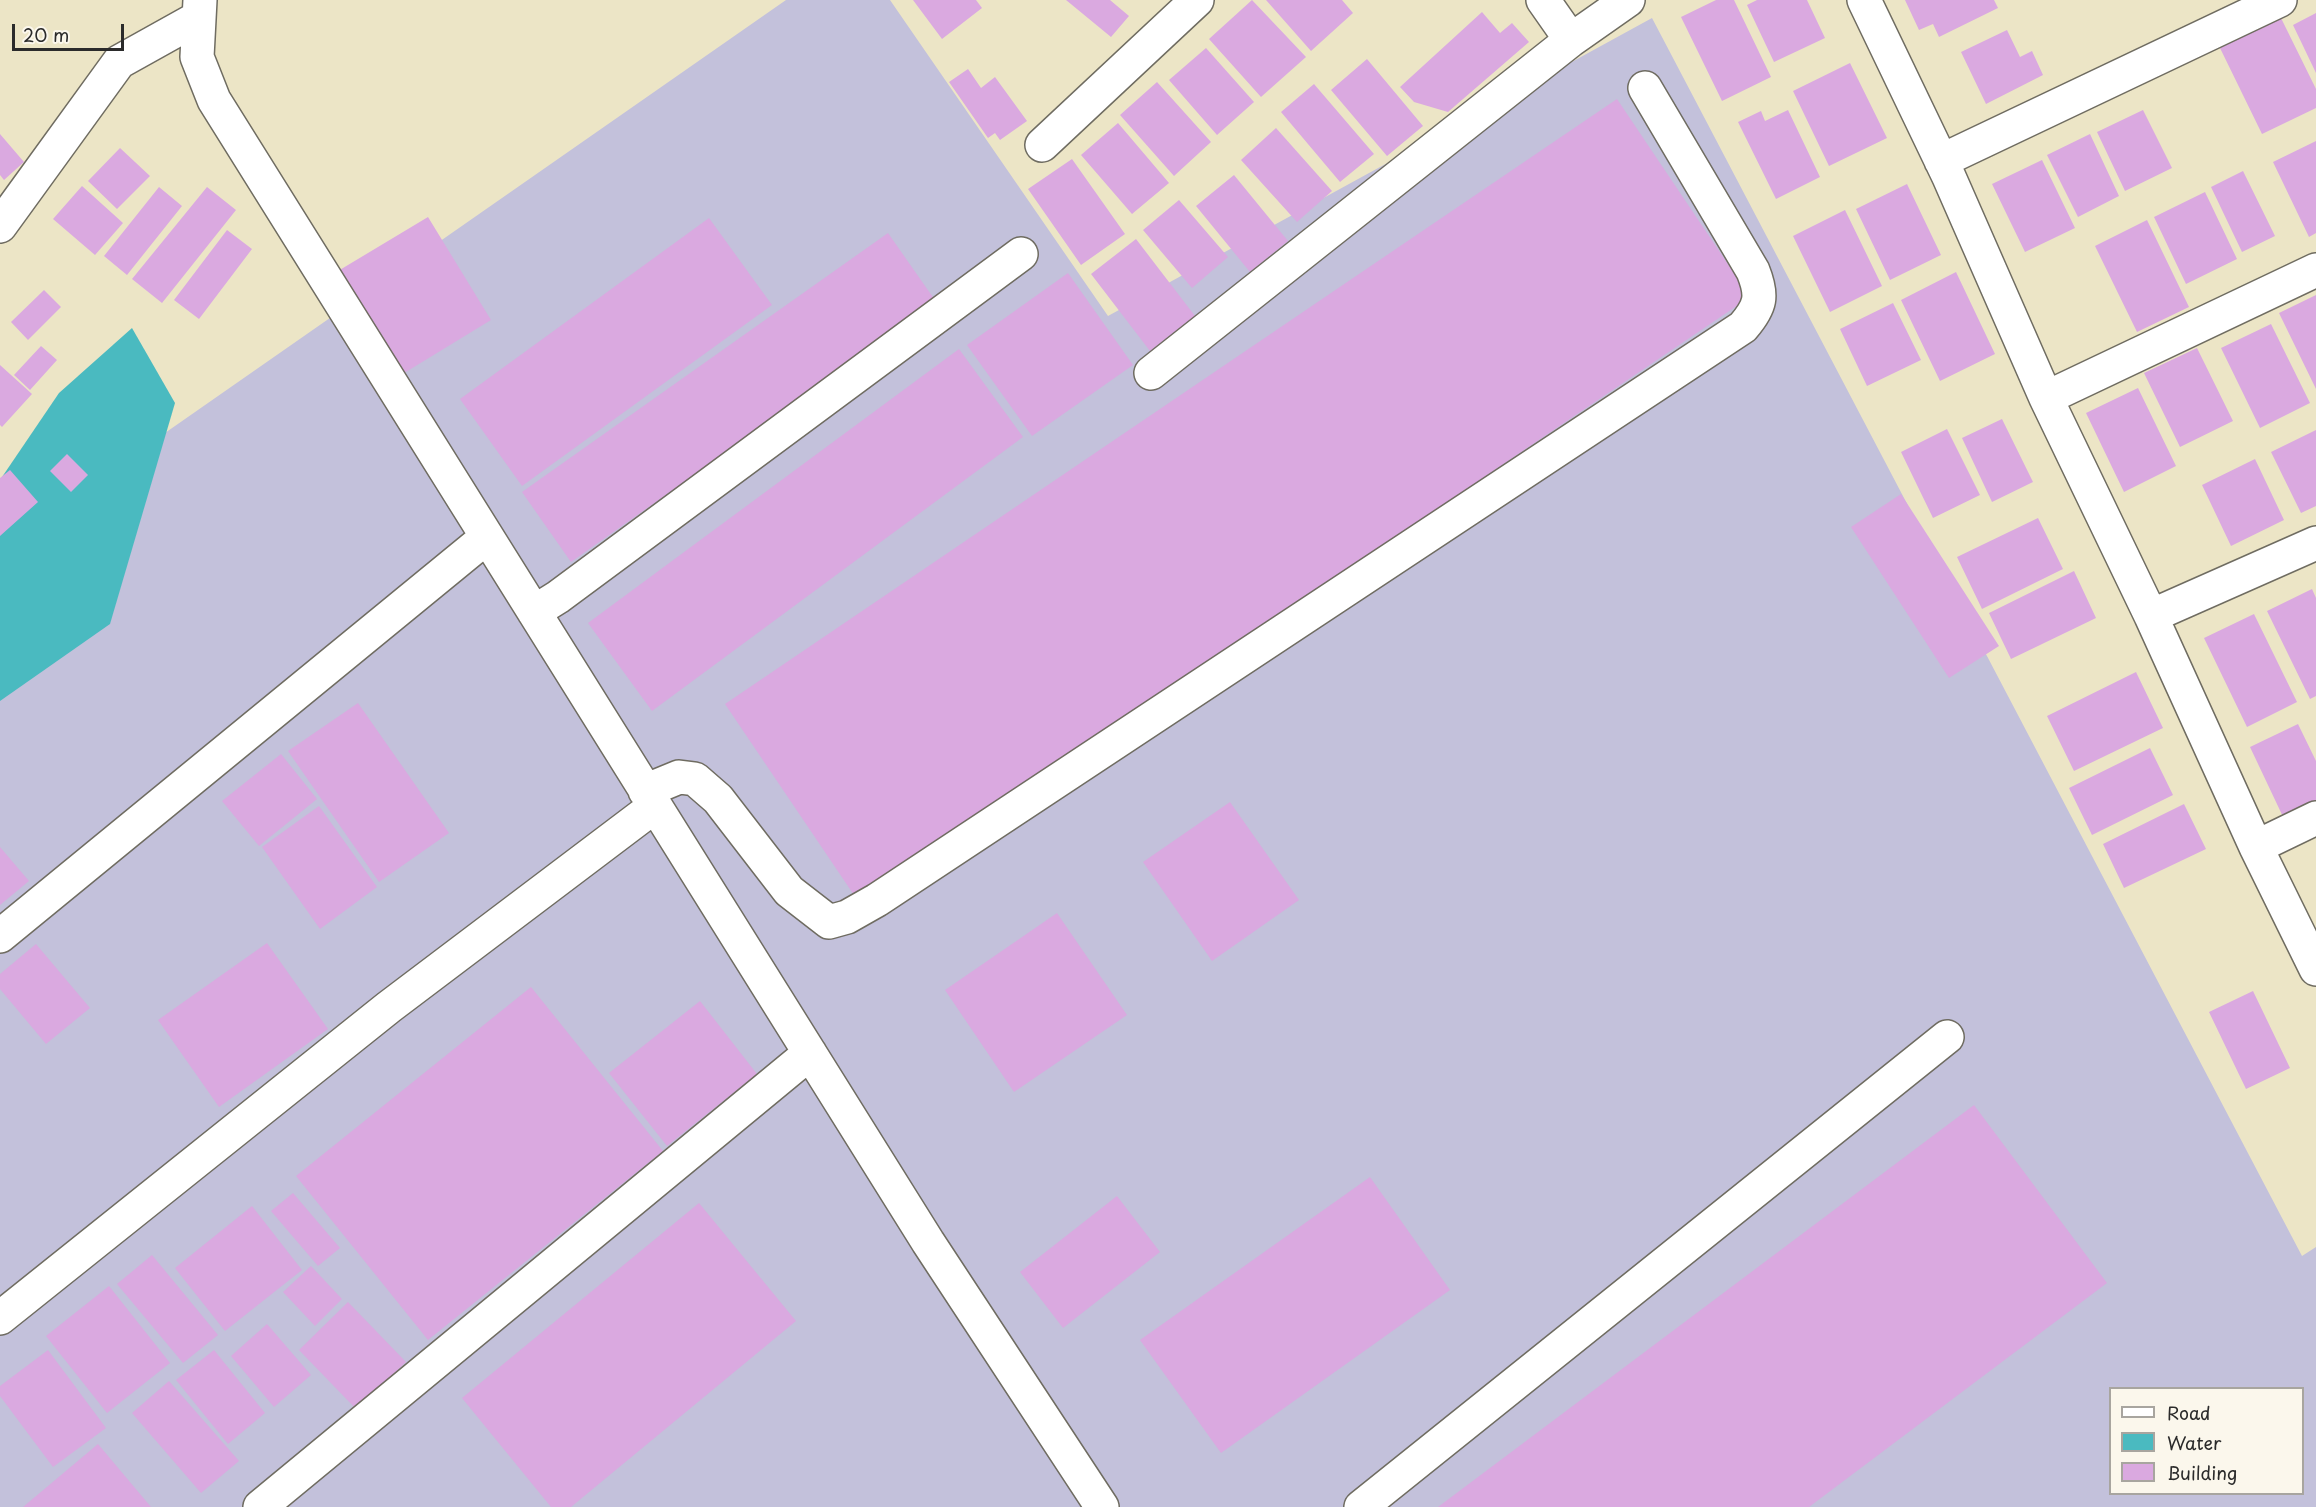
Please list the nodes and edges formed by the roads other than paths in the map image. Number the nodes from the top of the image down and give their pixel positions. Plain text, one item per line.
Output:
1 (1197, 0) edge
2 (1543, 0) edge
3 (1628, 0) edge
4 (1864, 0) edge
5 (2280, 0) edge
6 (199, 9) edge
7 (1570, 40) junction
8 (1645, 88) dead end
9 (1042, 145) dead end
10 (1941, 161) junction
11 (0, 226) edge
12 (1021, 254) dead end
13 (2316, 270) edge
14 (1151, 373) dead end
15 (2046, 398) junction
16 (487, 537) junction
17 (2316, 543) edge
18 (534, 612) junction
19 (2151, 616) junction
20 (650, 798) junction
21 (2316, 818) edge
22 (2256, 847) junction
23 (0, 936) edge
24 (2316, 969) edge
25 (1947, 1037) dead end
26 (810, 1053) junction
27 (0, 1318) edge
28 (260, 1507) edge
29 (1102, 1507) edge
30 (1361, 1507) edge

1 - 9 street
2 - 7 street
3 - 7 street
4 - 10 street
5 - 10 street
6 - 11 street
6 - 16 street
7 - 14 street
8 - 20 street
10 - 15 street
12 - 18 street
13 - 15 street
15 - 19 street
16 - 18 street
16 - 23 street
17 - 19 street
18 - 20 street
19 - 22 street
20 - 26 street
20 - 27 street
21 - 22 street
22 - 24 street
25 - 30 street
26 - 28 street
26 - 29 street

